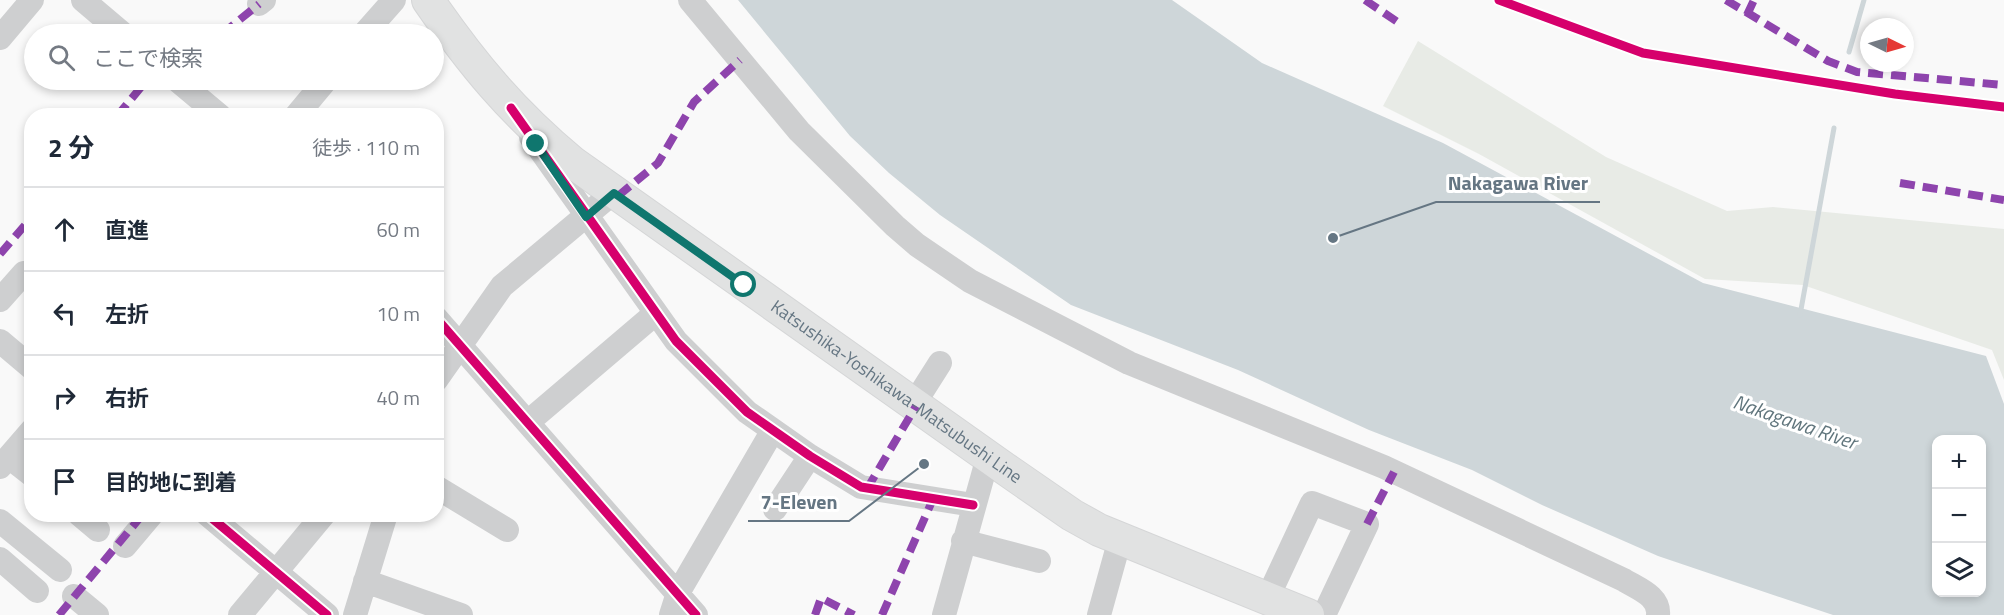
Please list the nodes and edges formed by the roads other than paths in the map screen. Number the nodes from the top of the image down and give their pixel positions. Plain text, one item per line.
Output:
1 (32, 0) edge
2 (83, 0) edge
3 (393, 0) edge
4 (428, 0) edge
5 (690, 0) edge
6 (111, 24) edge
7 (373, 24) edge
8 (0, 38) edge
9 (189, 90) edge
10 (318, 90) edge
11 (210, 108) edge
12 (303, 108) edge
13 (511, 108) junction
14 (614, 193) junction
15 (586, 217) junction
16 (24, 273) edge
17 (0, 300) edge
18 (656, 313) junction
19 (444, 327) edge
20 (0, 341) edge
21 (461, 346) junction
22 (24, 361) edge
23 (940, 363) dead end
24 (444, 369) edge
25 (914, 404) junction
26 (528, 422) junction
27 (773, 430) junction
28 (24, 439) edge
29 (810, 456) junction
30 (988, 457) junction
31 (4, 462) edge
32 (24, 472) edge
33 (444, 492) edge
34 (973, 505) junction
35 (775, 509) dead end
36 (0, 521) edge
37 (88, 522) edge
38 (145, 522) edge
39 (216, 522) edge
40 (317, 522) edge
41 (383, 522) edge
42 (98, 530) dead end
43 (507, 530) dead end
44 (1119, 539) junction
45 (963, 540) junction
46 (125, 546) dead end
47 (0, 559) edge
48 (1039, 561) dead end
49 (60, 570) dead end
50 (275, 573) junction
51 (365, 581) junction
52 (37, 591) dead end
53 (74, 596) dead end
54 (1268, 597) junction
55 (674, 604) edge
56 (97, 615) edge
57 (240, 615) edge
58 (327, 615) edge
59 (355, 615) edge
60 (461, 615) edge
61 (696, 615) edge
62 (944, 615) edge
63 (1099, 615) edge
64 (1308, 615) edge
65 (1324, 615) edge
66 (1658, 615) edge

1 - 8 street
2 - 6 street
3 - 7 street
4 - 13 main road, Katsushika-Yoshikawa-Matsubushi Line
5 - 66 street
9 - 11 street
10 - 12 street
13 - 14 main road, Katsushika-Yoshikawa-Matsubushi Line
13 - 15 street
14 - 15 street
14 - 25 main road, Katsushika-Yoshikawa-Matsubushi Line
15 - 18 street
15 - 21 street
16 - 17 street
18 - 26 street
18 - 27 street
19 - 21 street
20 - 22 street
21 - 24 street
21 - 26 street
23 - 25 street
25 - 30 main road, Katsushika-Yoshikawa-Matsubushi Line
26 - 55 street
27 - 29 street
27 - 55 street
28 - 31 street
29 - 34 street
29 - 35 street
30 - 34 street
30 - 44 main road, Katsushika-Yoshikawa-Matsubushi Line
31 - 32 street
33 - 43 street
34 - 45 street
36 - 49 street
37 - 42 street
38 - 46 street
39 - 50 street
40 - 50 street
41 - 51 street
44 - 54 main road, Katsushika-Yoshikawa-Matsubushi Line
44 - 63 street
45 - 48 street
45 - 62 street
47 - 52 street
50 - 57 street
50 - 58 street
51 - 59 street
51 - 60 street
53 - 56 street
54 - 64 main road, Katsushika-Yoshikawa-Matsubushi Line
54 - 65 street
55 - 61 street

